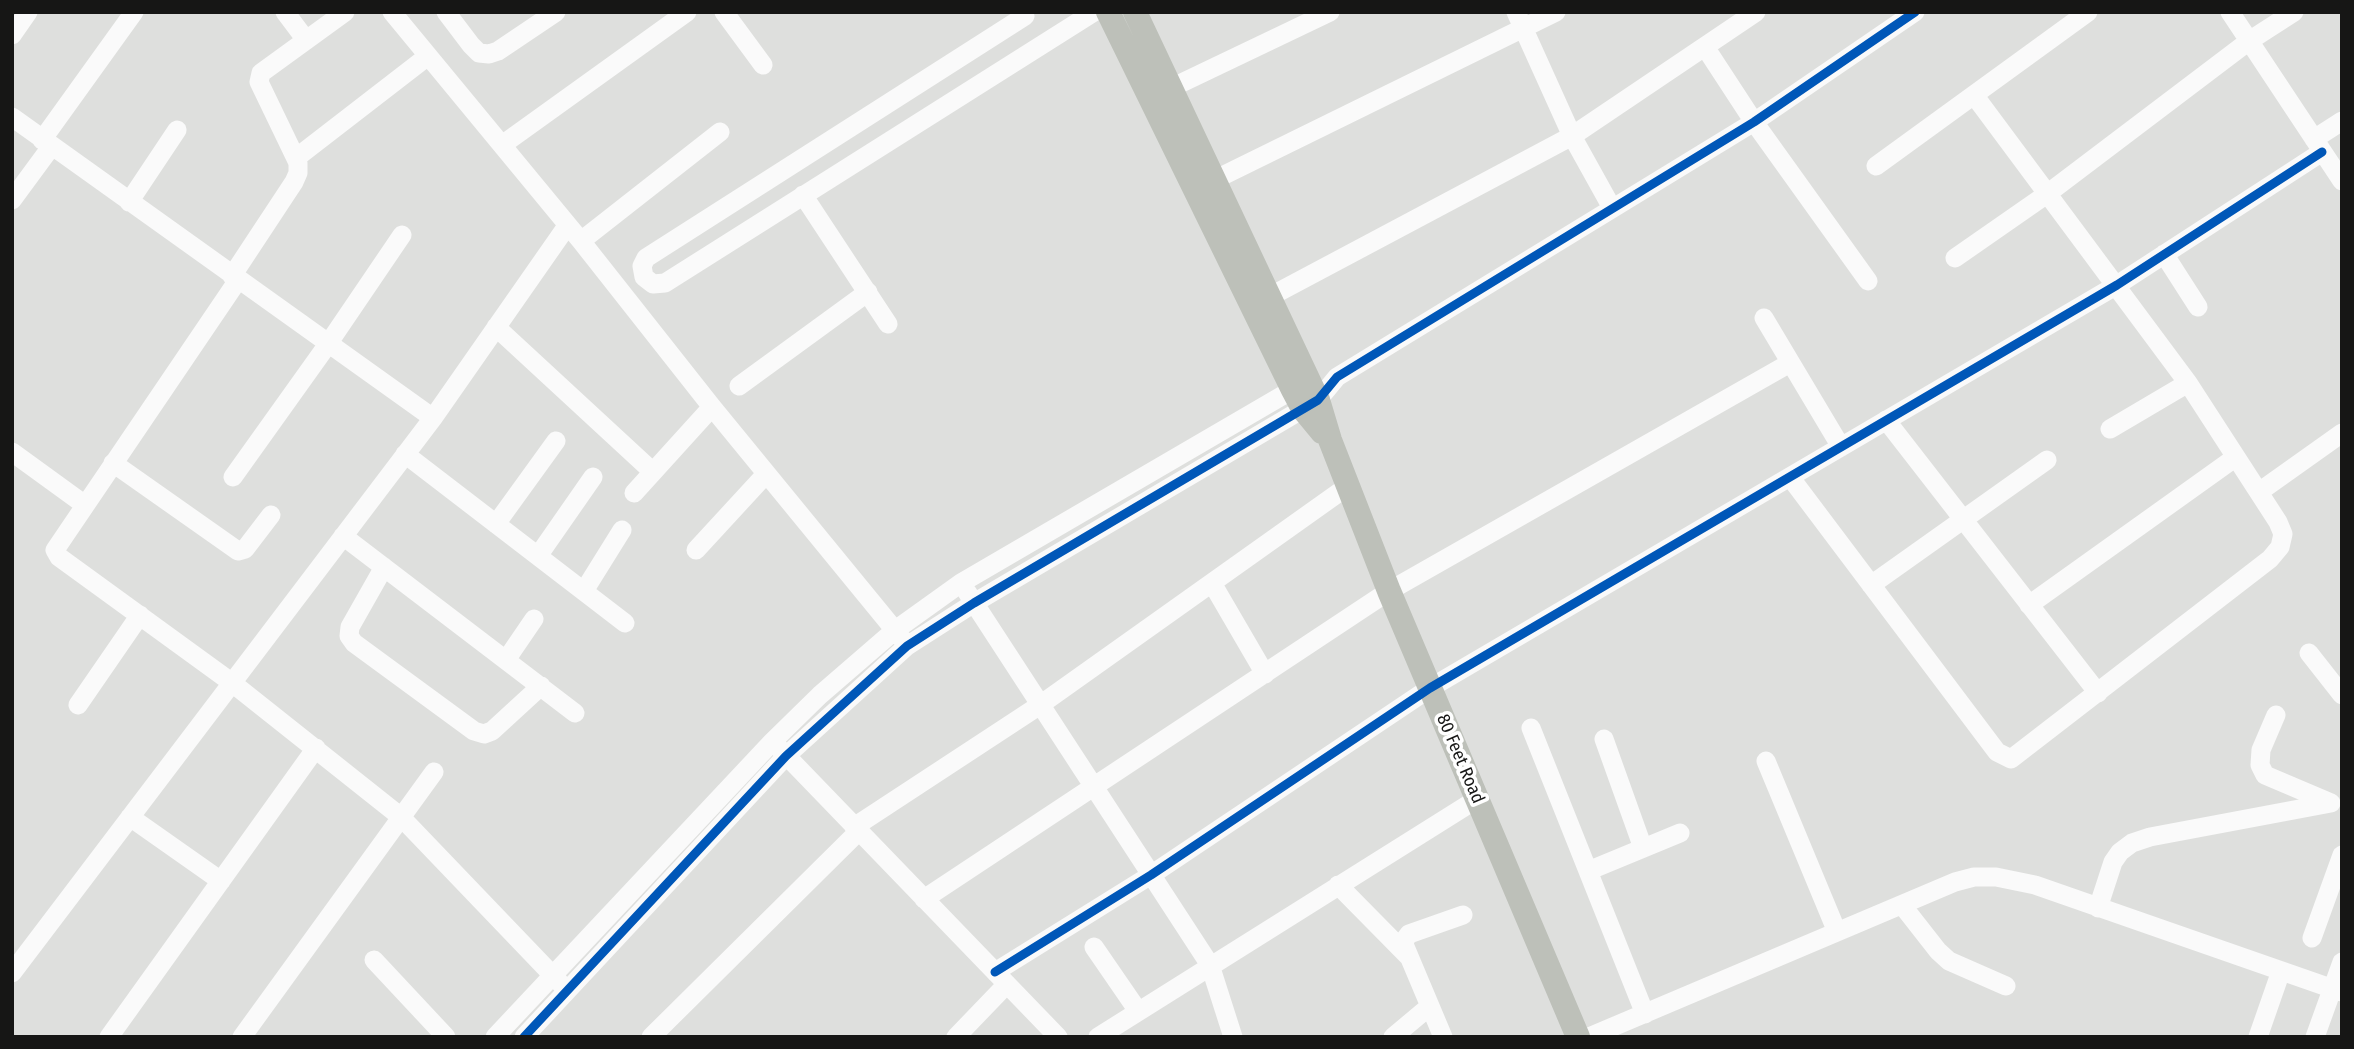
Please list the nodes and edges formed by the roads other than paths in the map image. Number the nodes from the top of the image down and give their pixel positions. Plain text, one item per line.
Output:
1 (28, 12) edge
2 (134, 12) edge
3 (285, 12) edge
4 (345, 12) edge
5 (392, 12) edge
6 (446, 12) edge
7 (556, 12) edge
8 (687, 12) edge
9 (724, 12) edge
10 (1094, 12) edge
11 (1108, 12) edge
12 (1135, 12) edge
13 (1330, 12) edge
14 (1556, 12) edge
15 (1756, 12) edge
16 (2088, 12) edge
17 (2230, 12) edge
18 (2294, 12) edge
19 (1024, 14) edge
20 (1906, 15) edge
21 (1520, 21) edge
22 (12, 35) edge
23 (306, 40) junction
24 (2249, 41) junction
25 (1042, 44) junction
26 (1705, 47) junction
27 (428, 56) junction
28 (956, 60) junction
29 (763, 65) dead end
30 (1171, 88) junction
31 (973, 89) junction
32 (1974, 95) junction
33 (12, 117) edge
34 (2342, 121) edge
35 (1754, 122) junction
36 (177, 130) dead end
37 (720, 132) dead end
38 (1572, 136) junction
39 (830, 141) junction
40 (46, 143) junction
41 (502, 145) junction
42 (2318, 145) junction
43 (296, 158) junction
44 (1876, 166) dead end
45 (846, 168) junction
46 (776, 175) junction
47 (1214, 180) junction
48 (2342, 181) edge
49 (2047, 194) junction
50 (797, 199) junction
51 (12, 201) edge
52 (736, 201) junction
53 (129, 202) junction
54 (1612, 208) junction
55 (753, 227) junction
56 (574, 234) junction
57 (402, 235) dead end
58 (2164, 254) junction
59 (1955, 258) dead end
60 (235, 278) junction
61 (1868, 281) dead end
62 (653, 284) junction
63 (2117, 285) junction
64 (868, 292) junction
65 (1271, 296) junction
66 (628, 301) junction
67 (2198, 307) dead end
68 (1763, 318) dead end
69 (888, 324) dead end
70 (496, 327) junction
71 (328, 344) junction
72 (1790, 363) junction
73 (2188, 383) junction
74 (739, 386) dead end
75 (1306, 395) junction
76 (712, 407) junction
77 (433, 418) junction
78 (1886, 420) junction
79 (2110, 429) dead end
80 (2342, 433) edge
81 (556, 441) dead end
82 (1841, 447) junction
83 (12, 453) edge
84 (405, 454) junction
85 (2236, 457) junction
86 (2047, 460) dead end
87 (113, 463) junction
88 (653, 472) junction
89 (766, 474) junction
90 (233, 477) dead end
91 (593, 477) dead end
92 (1790, 477) junction
93 (1349, 486) junction
94 (2259, 492) junction
95 (634, 493) dead end
96 (85, 505) junction
97 (271, 515) dead end
98 (1963, 519) junction
99 (496, 524) junction
100 (622, 530) dead end
101 (343, 536) junction
102 (696, 550) dead end
103 (538, 556) junction
104 (384, 567) junction
105 (961, 583) junction
106 (1212, 583) junction
107 (1871, 585) junction
108 (584, 591) junction
109 (1389, 591) junction
110 (974, 603) junction
111 (2029, 605) junction
112 (139, 615) junction
113 (534, 620) dead end
114 (625, 623) dead end
115 (901, 638) junction
116 (2309, 653) dead end
117 (506, 660) junction
118 (1265, 674) junction
119 (231, 682) junction
120 (541, 686) junction
121 (1430, 688) junction
122 (2098, 693) junction
123 (2342, 695) edge
124 (78, 705) dead end
125 (1040, 705) junction
126 (575, 713) dead end
127 (2276, 715) dead end
128 (1531, 729) dead end
129 (1604, 739) dead end
130 (316, 748) junction
131 (779, 749) junction
132 (1766, 761) dead end
133 (434, 772) dead end
134 (1094, 788) junction
135 (1477, 799) junction
136 (2337, 805) edge
137 (130, 817) junction
138 (401, 817) junction
139 (857, 829) junction
140 (1680, 833) dead end
141 (1643, 848) junction
142 (2342, 855) edge
143 (1588, 871) junction
144 (1151, 875) junction
145 (221, 881) junction
146 (1338, 885) junction
147 (924, 899) junction
148 (1902, 905) junction
149 (2098, 908) junction
150 (1463, 915) dead end
151 (1838, 932) junction
152 (2312, 938) dead end
153 (1094, 947) dead end
154 (1409, 957) junction
155 (373, 960) dead end
156 (2342, 962) edge
157 (1210, 965) junction
158 (2281, 971) junction
159 (12, 973) edge
160 (553, 976) junction
161 (1001, 978) junction
162 (2006, 986) dead end
163 (2337, 990) edge
164 (567, 991) junction
165 (1430, 1006) junction
166 (1138, 1011) junction
167 (1645, 1014) junction
168 (243, 1036) edge
169 (109, 1037) edge
170 (446, 1037) edge
171 (495, 1037) edge
172 (524, 1037) edge
173 (651, 1037) edge
174 (956, 1037) edge
175 (1058, 1037) edge
176 (1098, 1037) edge
177 (1233, 1037) edge
178 (1393, 1037) edge
179 (1443, 1037) edge
180 (1578, 1037) edge
181 (1589, 1037) edge
182 (2258, 1037) edge
183 (2315, 1037) edge

1 - 22 street
2 - 40 street
3 - 23 street
4 - 23 street
5 - 27 street
6 - 7 street
8 - 41 street
9 - 29 street
10 - 25 street
11 - 75 main road
12 - 30 main road
13 - 30 street
14 - 21 street
15 - 26 street
16 - 32 street
17 - 24 street
18 - 24 street
19 - 25 street
19 - 28 street
20 - 35 street
21 - 38 street
21 - 47 street
23 - 43 street
24 - 42 street
24 - 49 street
25 - 31 street
26 - 35 street
26 - 38 street
27 - 41 street
27 - 43 street
28 - 31 street
28 - 39 street
30 - 47 main road
31 - 45 street
32 - 44 street
32 - 49 street
33 - 40 street
34 - 42 street
35 - 54 street
35 - 61 street
36 - 53 street
37 - 56 street
38 - 54 street
38 - 65 street
39 - 45 street
39 - 46 street
40 - 51 street
40 - 53 street
41 - 56 street
42 - 48 street
42 - 58 street
43 - 60 street
45 - 50 street
46 - 50 street
46 - 52 street
47 - 65 main road
49 - 59 street
49 - 63 street
50 - 55 street
50 - 64 street
52 - 55 street
52 - 62 street
53 - 60 street
54 - 75 street
55 - 62 street
56 - 66 street
56 - 70 street
57 - 71 street
58 - 63 street
58 - 67 street
60 - 71 street
60 - 87 street
62 - 66 street
63 - 73 street
63 - 78 street
64 - 69 street
64 - 74 street
65 - 75 main road
66 - 76 street
68 - 72 street
70 - 77 street
70 - 88 street
71 - 77 street
71 - 90 street
72 - 82 street
72 - 109 street
73 - 79 street
73 - 85 street
75 - 93 main road, 80 Feet Road
75 - 105 street
75 - 110 street
76 - 88 street
76 - 89 street
77 - 84 street
78 - 82 street
78 - 98 street
80 - 94 street
81 - 99 street
82 - 92 street
83 - 96 street
84 - 99 street
84 - 101 street
85 - 94 street
85 - 111 street
86 - 98 street
87 - 96 street
87 - 97 street
88 - 95 street
89 - 102 street
89 - 115 street
91 - 103 street
92 - 107 street
92 - 121 street
93 - 106 street
93 - 109 main road, 80 Feet Road
94 - 122 street
96 - 112 street
98 - 107 street
98 - 111 street
99 - 103 street
100 - 108 street
101 - 104 street
101 - 119 street
103 - 108 street
104 - 117 street
104 - 120 street
105 - 110 street
105 - 115 street
106 - 118 street
106 - 125 street
107 - 122 street
108 - 114 street
109 - 118 street
109 - 121 main road, 80 Feet Road
110 - 115 street
110 - 125 street
111 - 122 street
112 - 119 street
112 - 124 street
113 - 117 street
115 - 131 street
116 - 123 street
117 - 120 street
118 - 134 street
119 - 130 street
119 - 137 street
120 - 126 street
121 - 135 main road, 80 Feet Road
121 - 144 street
125 - 134 street
125 - 139 street
127 - 136 street
128 - 143 street
129 - 141 street
130 - 138 street
130 - 145 street
131 - 139 street
131 - 160 street
131 - 164 street
132 - 151 street
133 - 138 street
134 - 144 street
134 - 147 street
135 - 146 street
135 - 180 main road, 80 Feet Road
136 - 149 street
137 - 145 street
137 - 159 street
138 - 160 street
138 - 168 street
139 - 147 street
139 - 173 street
140 - 141 street
141 - 143 street
142 - 152 street
143 - 167 street
144 - 157 street
144 - 161 street
145 - 169 street
146 - 154 street
146 - 157 street
147 - 161 street
148 - 149 street
148 - 151 street
148 - 162 street
149 - 158 street
150 - 154 street
151 - 167 street
153 - 166 street
154 - 165 street
155 - 170 street
156 - 163 street
157 - 166 street
157 - 177 street
158 - 163 street
158 - 182 street
160 - 164 street
160 - 171 street
161 - 174 street
161 - 175 street
163 - 183 street
164 - 172 street
165 - 178 street
165 - 179 street
166 - 176 street
167 - 181 street

